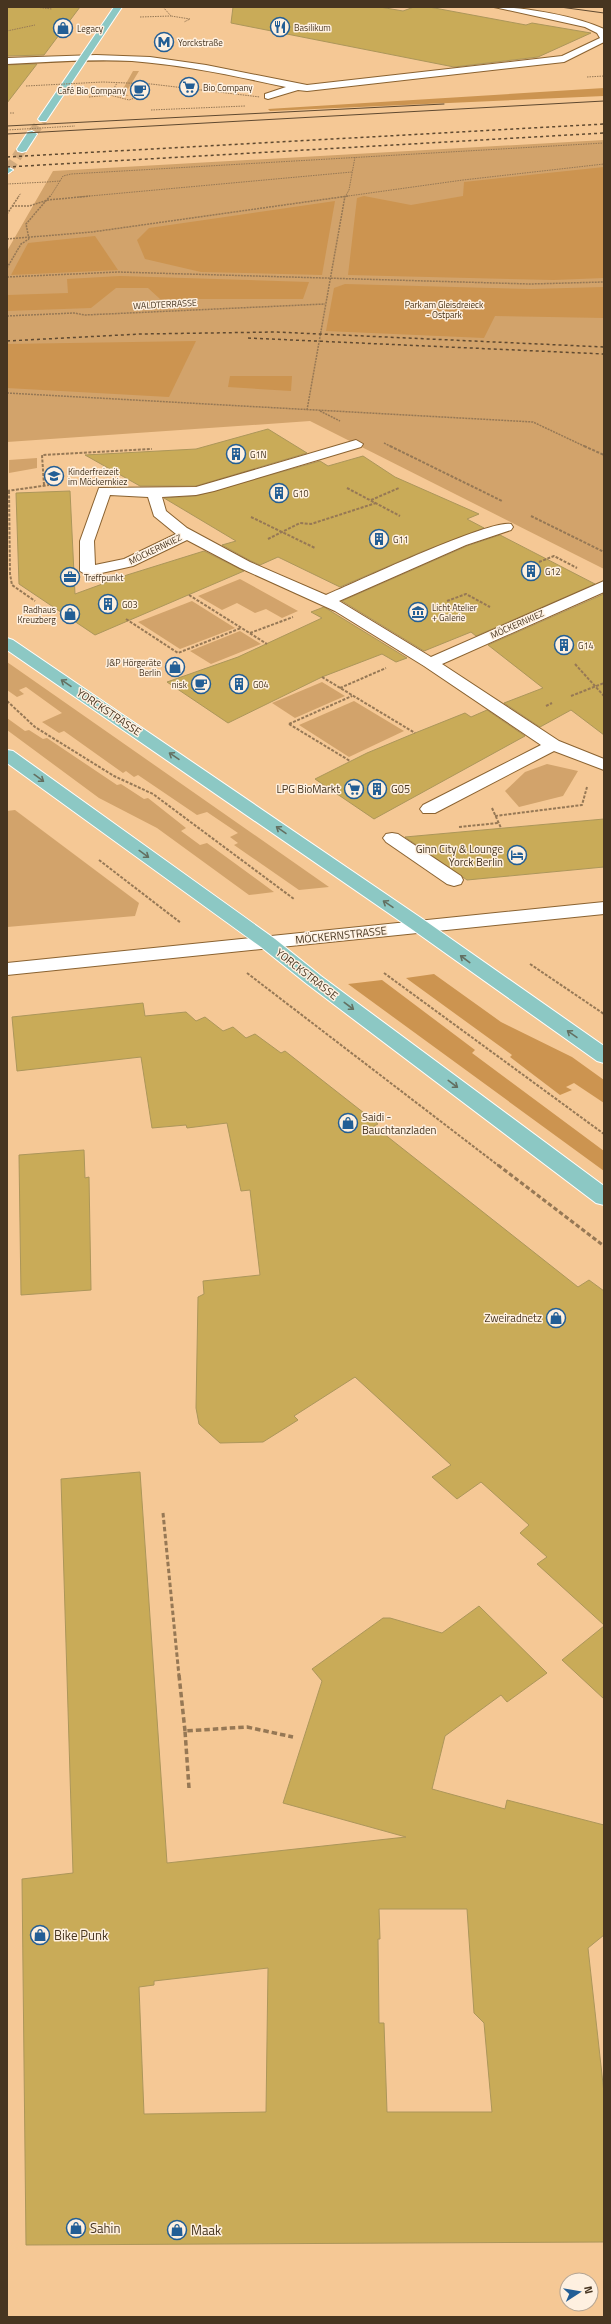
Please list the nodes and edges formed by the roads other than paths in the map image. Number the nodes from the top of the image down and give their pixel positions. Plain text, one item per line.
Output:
1 (118, 7) edge
2 (498, 7) edge
3 (604, 38) edge
4 (86, 58) junction
5 (7, 61) edge
6 (297, 86) junction
7 (264, 96) road end
8 (43, 118) tunnel mouth
9 (32, 134) tunnel mouth
10 (22, 149) tunnel mouth
11 (356, 444) dead end
12 (154, 493) junction
13 (506, 527) dead end
14 (187, 534) junction
15 (604, 586) edge
16 (326, 601) junction
17 (7, 643) edge
18 (430, 663) junction
19 (553, 745) junction
20 (7, 755) edge
21 (599, 763) edge
22 (428, 809) dead end
23 (392, 838) dead end
24 (454, 880) dead end
25 (604, 908) edge
26 (420, 926) junction
27 (268, 943) junction
28 (7, 968) edge
29 (604, 1056) edge
30 (604, 1197) edge

1 - 4 main road
2 - 3 street
3 - 6 street
4 - 5 street
4 - 6 street
4 - 8 main road
6 - 7 street
9 - 10 main road
11 - 12 street, MÖCKERNKIEZ
12 - 14 street, MÖCKERNKIEZ
12 - 14 street, MÖCKERNKIEZ
13 - 16 street
14 - 16 street, MÖCKERNKIEZ
15 - 18 street, MÖCKERNKIEZ
16 - 18 street, MÖCKERNKIEZ
26 -> 17 main road, YORCKSTRASSE
18 - 19 street, MÖCKERNKIEZ
19 - 21 street, MÖCKERNKIEZ
19 - 22 street
20 -> 27 main road, YORCKSTRASSE
23 - 24 street
25 - 26 street, MÖCKERNSTRASSE
26 - 27 street, MÖCKERNSTRASSE
29 -> 26 main road, YORCKSTRASSE
27 - 28 street, MÖCKERNSTRASSE
27 -> 30 main road, YORCKSTRASSE

